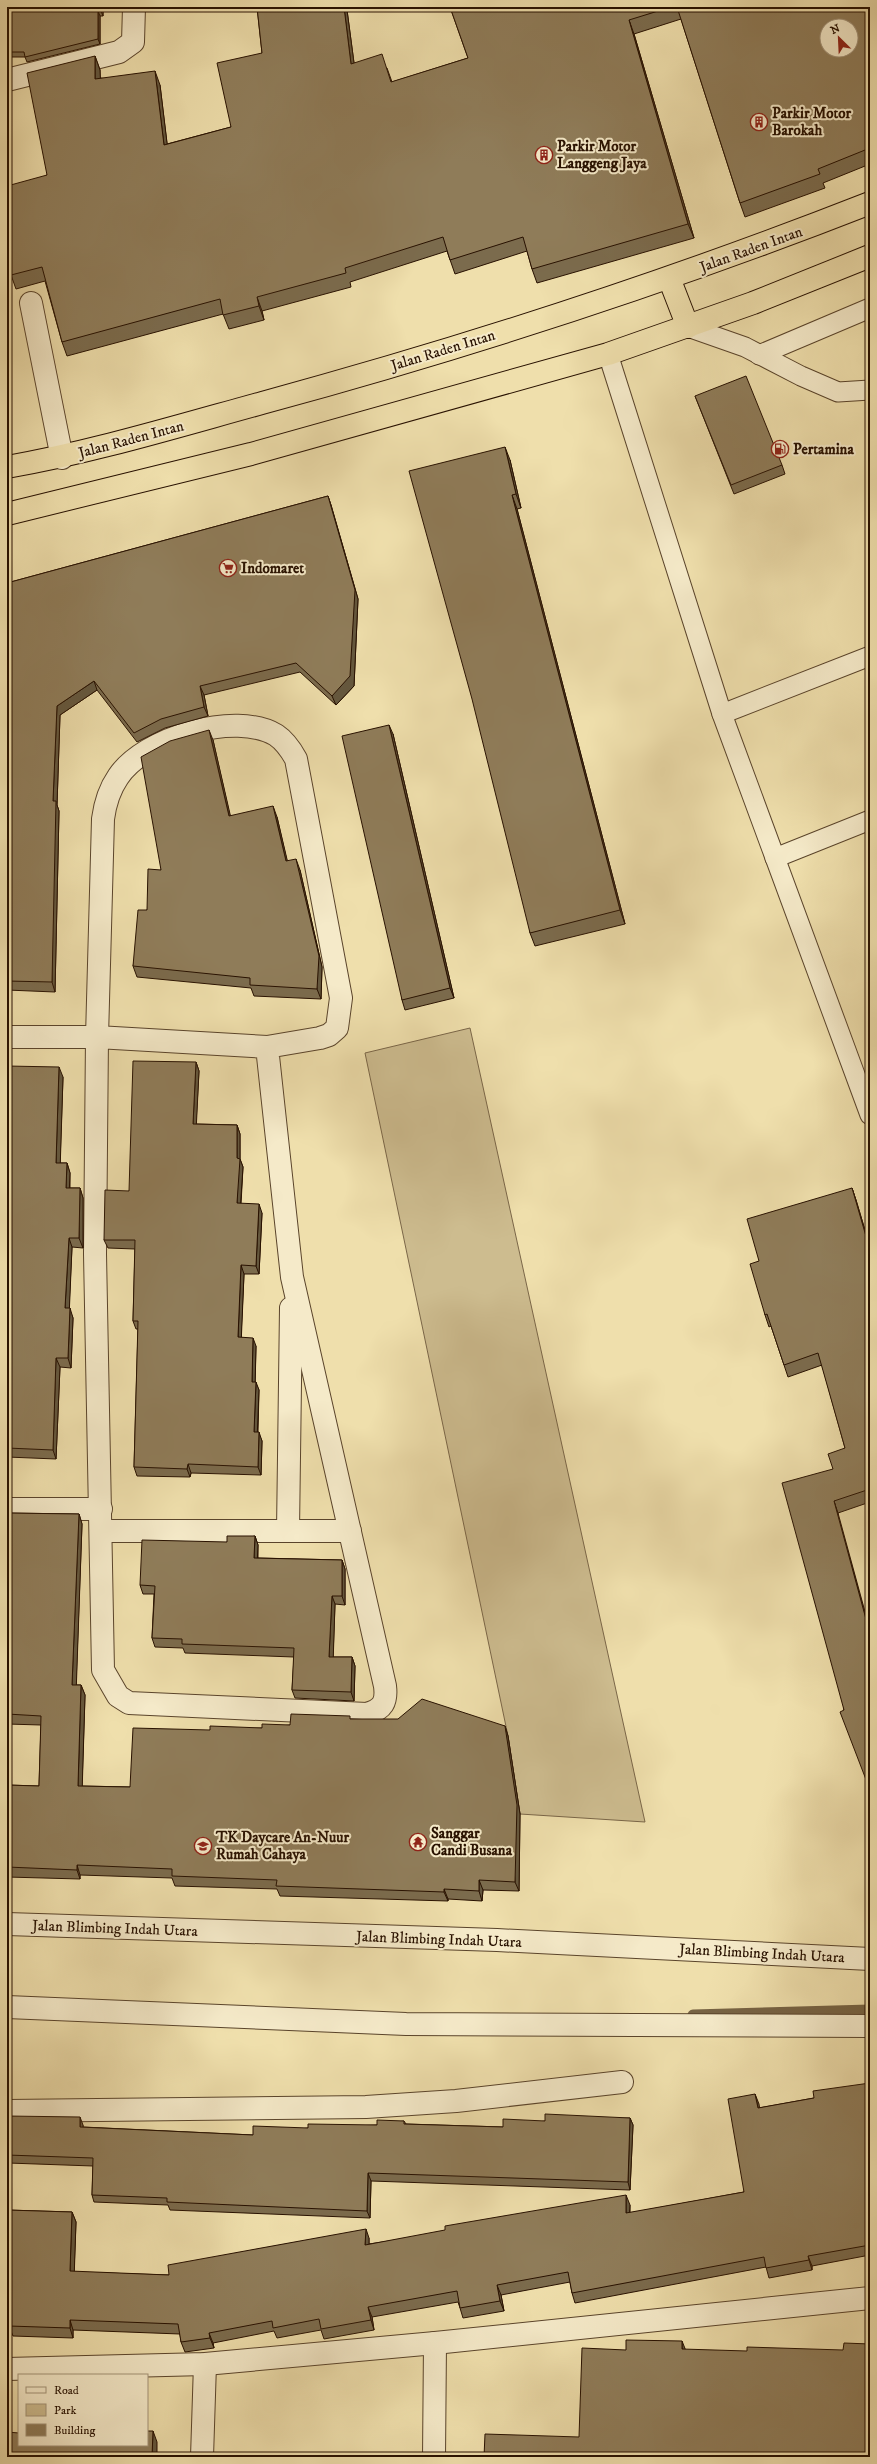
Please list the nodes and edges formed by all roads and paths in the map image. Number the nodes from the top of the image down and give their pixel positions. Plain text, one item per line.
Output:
1 (134, 7) edge
2 (7, 80) edge
3 (870, 203) edge
4 (870, 256) edge
5 (669, 278) junction
6 (31, 303) dead end
7 (870, 308) edge
8 (688, 327) junction
9 (608, 354) junction
10 (759, 355) junction
11 (870, 390) edge
12 (62, 458) junction
13 (7, 467) edge
14 (7, 514) edge
15 (870, 656) edge
16 (722, 714) junction
17 (870, 820) edge
18 (775, 858) junction
19 (7, 1037) edge
20 (97, 1037) junction
21 (266, 1047) junction
22 (870, 1115) edge
23 (292, 1277) junction
24 (7, 1509) edge
25 (100, 1509) junction
26 (288, 1530) junction
27 (101, 1531) junction
28 (350, 1532) junction
29 (7, 1924) edge
30 (870, 1959) edge
31 (7, 2007) edge
32 (870, 2026) edge
33 (622, 2082) dead end
34 (7, 2110) edge
35 (870, 2298) edge
36 (435, 2342) junction
37 (205, 2364) junction
38 (7, 2369) edge
39 (202, 2457) edge
40 (434, 2457) edge

1 - 2 street
3 - 5 highway, Jalan Raden Intan
4 - 8 highway
5 - 8 highway
5 - 12 highway, Jalan Raden Intan
6 - 12 street
7 - 10 lane
8 - 9 highway
8 - 10 lane
9 - 14 highway
9 - 16 lane
10 - 11 lane
12 - 13 highway, Jalan Raden Intan
15 - 16 lane
16 - 18 lane
17 - 18 lane
18 - 22 lane
19 - 20 street
20 - 21 street
20 - 21 street
20 - 25 street
21 - 23 street
23 - 26 street
23 - 28 street
24 - 25 street
25 - 27 street
26 - 27 street
26 - 28 street
27 - 28 street
29 - 30 street, Jalan Blimbing Indah Utara
31 - 32 street
33 - 34 street
35 - 36 street
36 - 37 street
36 - 40 street
37 - 38 street
37 - 39 street

